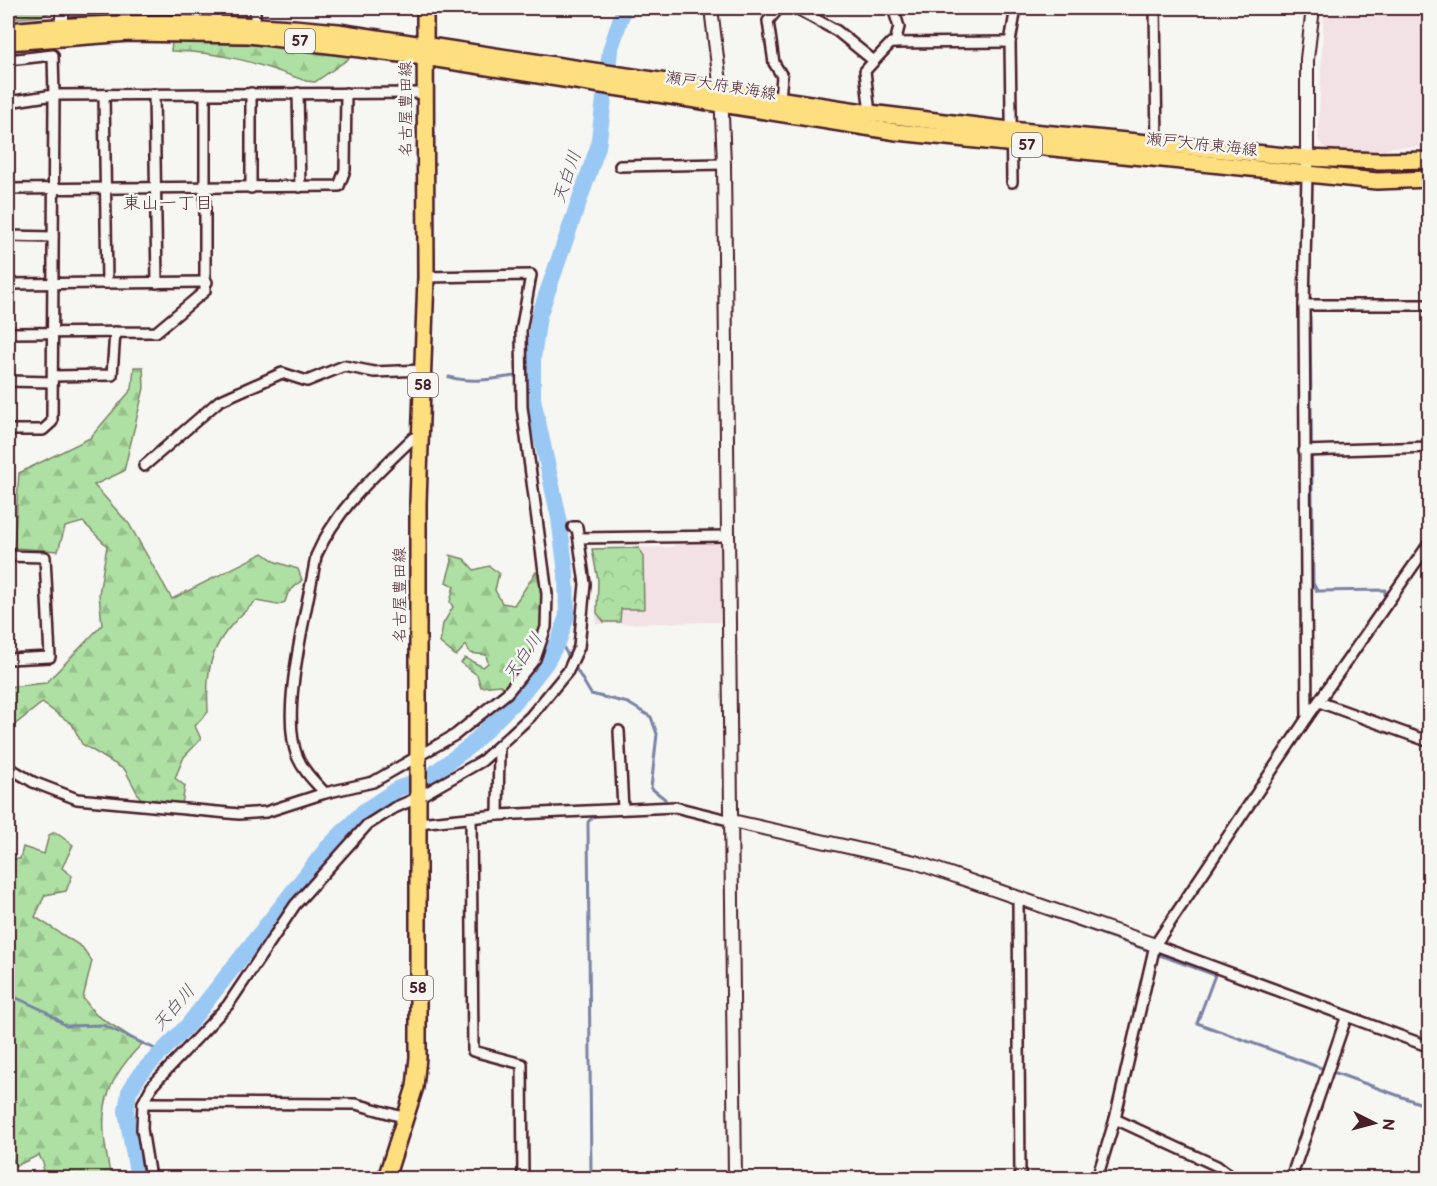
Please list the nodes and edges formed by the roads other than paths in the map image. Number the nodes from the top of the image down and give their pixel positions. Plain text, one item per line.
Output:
1 (63, 8) edge
2 (255, 8) edge
3 (425, 8) edge
4 (711, 8) edge
5 (779, 8) edge
6 (795, 8) edge
7 (893, 8) edge
8 (1016, 8) edge
9 (1155, 8) edge
10 (1313, 8) edge
11 (216, 15) edge
12 (255, 24) junction
13 (62, 26) junction
14 (8, 31) edge
15 (8, 42) edge
16 (1010, 42) junction
17 (895, 43) junction
18 (424, 51) junction
19 (8, 60) edge
20 (874, 61) junction
21 (251, 93) junction
22 (298, 93) junction
23 (346, 93) junction
24 (424, 93) junction
25 (154, 94) junction
26 (205, 94) junction
27 (54, 95) junction
28 (104, 95) junction
29 (721, 98) junction
30 (780, 99) junction
31 (8, 102) edge
32 (870, 113) junction
33 (1011, 137) junction
34 (1157, 144) junction
35 (1307, 158) junction
36 (1430, 160) edge
37 (724, 164) junction
38 (620, 166) dead end
39 (1307, 174) junction
40 (1430, 179) edge
41 (1012, 182) dead end
42 (300, 187) junction
43 (251, 188) junction
44 (8, 189) edge
45 (105, 189) junction
46 (155, 189) junction
47 (206, 189) junction
48 (54, 190) junction
49 (8, 236) edge
50 (53, 237) junction
51 (426, 277) junction
52 (207, 282) junction
53 (157, 283) junction
54 (8, 284) edge
55 (107, 284) junction
56 (53, 285) junction
57 (1304, 305) junction
58 (1430, 305) edge
59 (115, 332) junction
60 (8, 333) edge
61 (52, 333) junction
62 (424, 370) junction
63 (52, 379) junction
64 (8, 381) edge
65 (8, 430) edge
66 (420, 437) junction
67 (1430, 447) edge
68 (1304, 451) junction
69 (144, 466) dead end
70 (573, 527) dead end
71 (728, 536) junction
72 (579, 538) junction
73 (1430, 542) edge
74 (8, 556) edge
75 (8, 659) edge
76 (1319, 702) junction
77 (1307, 718) junction
78 (619, 731) dead end
79 (1430, 742) edge
80 (499, 746) junction
81 (418, 760) junction
82 (8, 767) edge
83 (325, 793) junction
84 (417, 795) junction
85 (622, 809) junction
86 (498, 815) junction
87 (471, 818) junction
88 (732, 821) junction
89 (418, 823) junction
90 (1018, 900) junction
91 (1155, 945) junction
92 (1346, 1018) junction
93 (1430, 1047) edge
94 (143, 1103) junction
95 (406, 1118) junction
96 (1115, 1119) junction
97 (150, 1179) edge
98 (386, 1179) edge
99 (523, 1179) edge
100 (735, 1179) edge
101 (1020, 1179) edge
102 (1097, 1179) edge
103 (1233, 1179) edge
104 (1291, 1179) edge

1 - 13 street
2 - 12 street
3 - 18 main road, 名古屋豊田線 / 58
4 - 29 street
5 - 30 street
6 - 20 street
7 - 17 street
8 - 16 street
9 - 34 street
10 - 35 street
11 - 12 main road, 瀬戸大府東海線 / 57
11 - 13 main road, 瀬戸大府東海線 / 57
12 - 18 main road, 瀬戸大府東海線 / 57
13 - 14 main road, 瀬戸大府東海線 / 57
15 - 18 main road, 瀬戸大府東海線 / 57
16 - 17 street
16 - 33 street
17 - 20 street
18 - 24 main road, 名古屋豊田線 / 58
18 - 29 main road, 瀬戸大府東海線 / 57
19 - 27 street
20 - 32 street
21 - 22 street
21 - 26 street
21 - 43 street
22 - 23 street
22 - 42 street
23 - 24 street
23 - 42 street
24 - 51 main road, 名古屋豊田線 / 58
25 - 26 street
25 - 28 street
25 - 46 street
26 - 47 street
27 - 28 street
27 - 31 street
27 - 48 street
28 - 45 street
29 - 30 main road, 瀬戸大府東海線 / 57
29 - 33 main road, 瀬戸大府東海線 / 57
29 - 37 street
30 - 32 main road, 瀬戸大府東海線 / 57
32 - 33 main road, 瀬戸大府東海線 / 57
33 - 34 main road, 瀬戸大府東海線 / 57
33 - 39 main road, 瀬戸大府東海線 / 57
33 - 41 street
34 - 35 main road, 瀬戸大府東海線 / 57
35 - 36 main road, 瀬戸大府東海線 / 57
35 - 39 street
37 - 38 street
37 - 71 street
39 - 40 main road, 瀬戸大府東海線 / 57
39 - 57 street
42 - 43 street
43 - 47 street
44 - 48 street
45 - 46 street
45 - 48 street
45 - 55 street
46 - 47 street
46 - 53 street
47 - 52 street
48 - 50 street
49 - 50 street
50 - 56 street
51 - 62 main road, 名古屋豊田線 / 58
51 - 81 street
52 - 53 street
52 - 59 street
53 - 55 street
54 - 56 street
55 - 56 street
56 - 61 street
57 - 58 street
57 - 68 street
59 - 61 street
59 - 63 street
60 - 61 street
61 - 63 street
62 - 66 main road, 名古屋豊田線 / 58
62 - 69 street
63 - 64 street
63 - 65 street
66 - 81 main road, 名古屋豊田線 / 58
66 - 83 street
67 - 68 street
68 - 77 street
70 - 72 street
71 - 72 street
71 - 88 street
72 - 80 street
73 - 76 street
74 - 75 street
76 - 77 street
76 - 79 street
77 - 91 street
78 - 85 street
80 - 84 street
80 - 86 street
81 - 83 street
81 - 84 main road, 名古屋豊田線 / 58
82 - 83 street
84 - 89 main road, 名古屋豊田線 / 58
84 - 94 street
85 - 86 street
85 - 88 street
86 - 87 street
87 - 89 street
87 - 99 street
88 - 90 street
88 - 100 street
89 - 95 main road, 名古屋豊田線 / 58
90 - 91 street
90 - 101 street
91 - 92 street
91 - 96 street
92 - 93 street
92 - 104 street
94 - 95 street
94 - 97 street
95 - 98 main road, 名古屋豊田線 / 58
96 - 102 street
96 - 103 street

